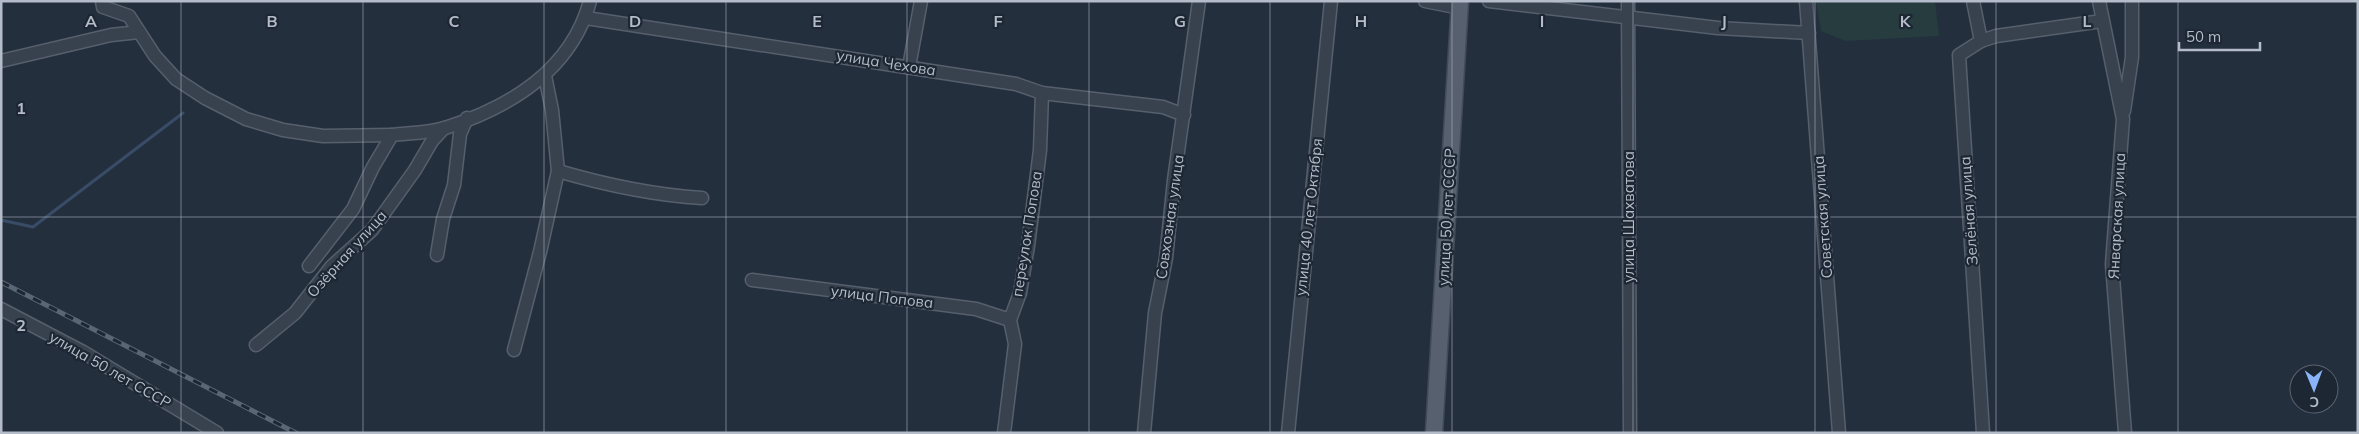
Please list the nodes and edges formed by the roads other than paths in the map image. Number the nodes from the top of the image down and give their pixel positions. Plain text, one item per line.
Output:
1 (102, 1) edge
2 (590, 1) edge
3 (921, 1) edge
4 (1199, 1) edge
5 (1331, 1) edge
6 (1425, 1) edge
7 (1489, 1) edge
8 (1628, 1) edge
9 (1806, 1) edge
10 (1973, 1) edge
11 (2099, 1) edge
12 (2132, 1) edge
13 (1460, 4) edge
14 (1627, 16) junction
15 (586, 18) junction
16 (2102, 21) junction
17 (139, 32) junction
18 (1809, 33) junction
19 (1981, 41) junction
20 (1, 61) edge
21 (909, 67) junction
22 (545, 76) junction
23 (1042, 93) junction
24 (1184, 115) junction
25 (467, 118) junction
26 (2123, 119) junction
27 (444, 128) junction
28 (392, 135) junction
29 (558, 171) junction
30 (702, 198) dead end
31 (436, 255) dead end
32 (310, 266) dead end
33 (752, 280) dead end
34 (1, 309) edge
35 (1010, 320) junction
36 (256, 345) dead end
37 (514, 350) dead end
38 (217, 433) edge
39 (1004, 433) edge
40 (1144, 433) edge
41 (1288, 433) edge
42 (1434, 433) edge
43 (1630, 433) edge
44 (1840, 433) edge
45 (1983, 433) edge
46 (2125, 433) edge

1 - 17 street
2 - 15 street
3 - 21 street
4 - 24 street, Совхозная улица
5 - 41 street, улица 40 лет Октября
6 - 13 street
7 - 14 street
8 - 14 street, улица Шахватова
9 - 18 street, Советская улица
10 - 19 street
11 - 16 street, Январская улица
12 - 26 street
13 - 42 main road, улица 50 лет СССР
14 - 18 street
14 - 43 street, улица Шахватова
15 - 21 street, улица Чехова
15 - 22 street
16 - 19 street
16 - 26 street, Январская улица
17 - 20 street
17 - 28 street
18 - 44 street, Советская улица
19 - 45 street, Зелёная улица
21 - 23 street, улица Чехова
22 - 25 street
22 - 29 street
23 - 24 street, улица Чехова
23 - 35 street, переулок Попова
24 - 40 street, Совхозная улица
25 - 27 street
25 - 31 street
26 - 46 street, Январская улица
27 - 28 street
27 - 36 street, Озёрная улица
28 - 32 street
29 - 30 street
29 - 37 street
33 - 35 street, улица Попова
34 - 38 street, улица 50 лет СССР
35 - 39 street

